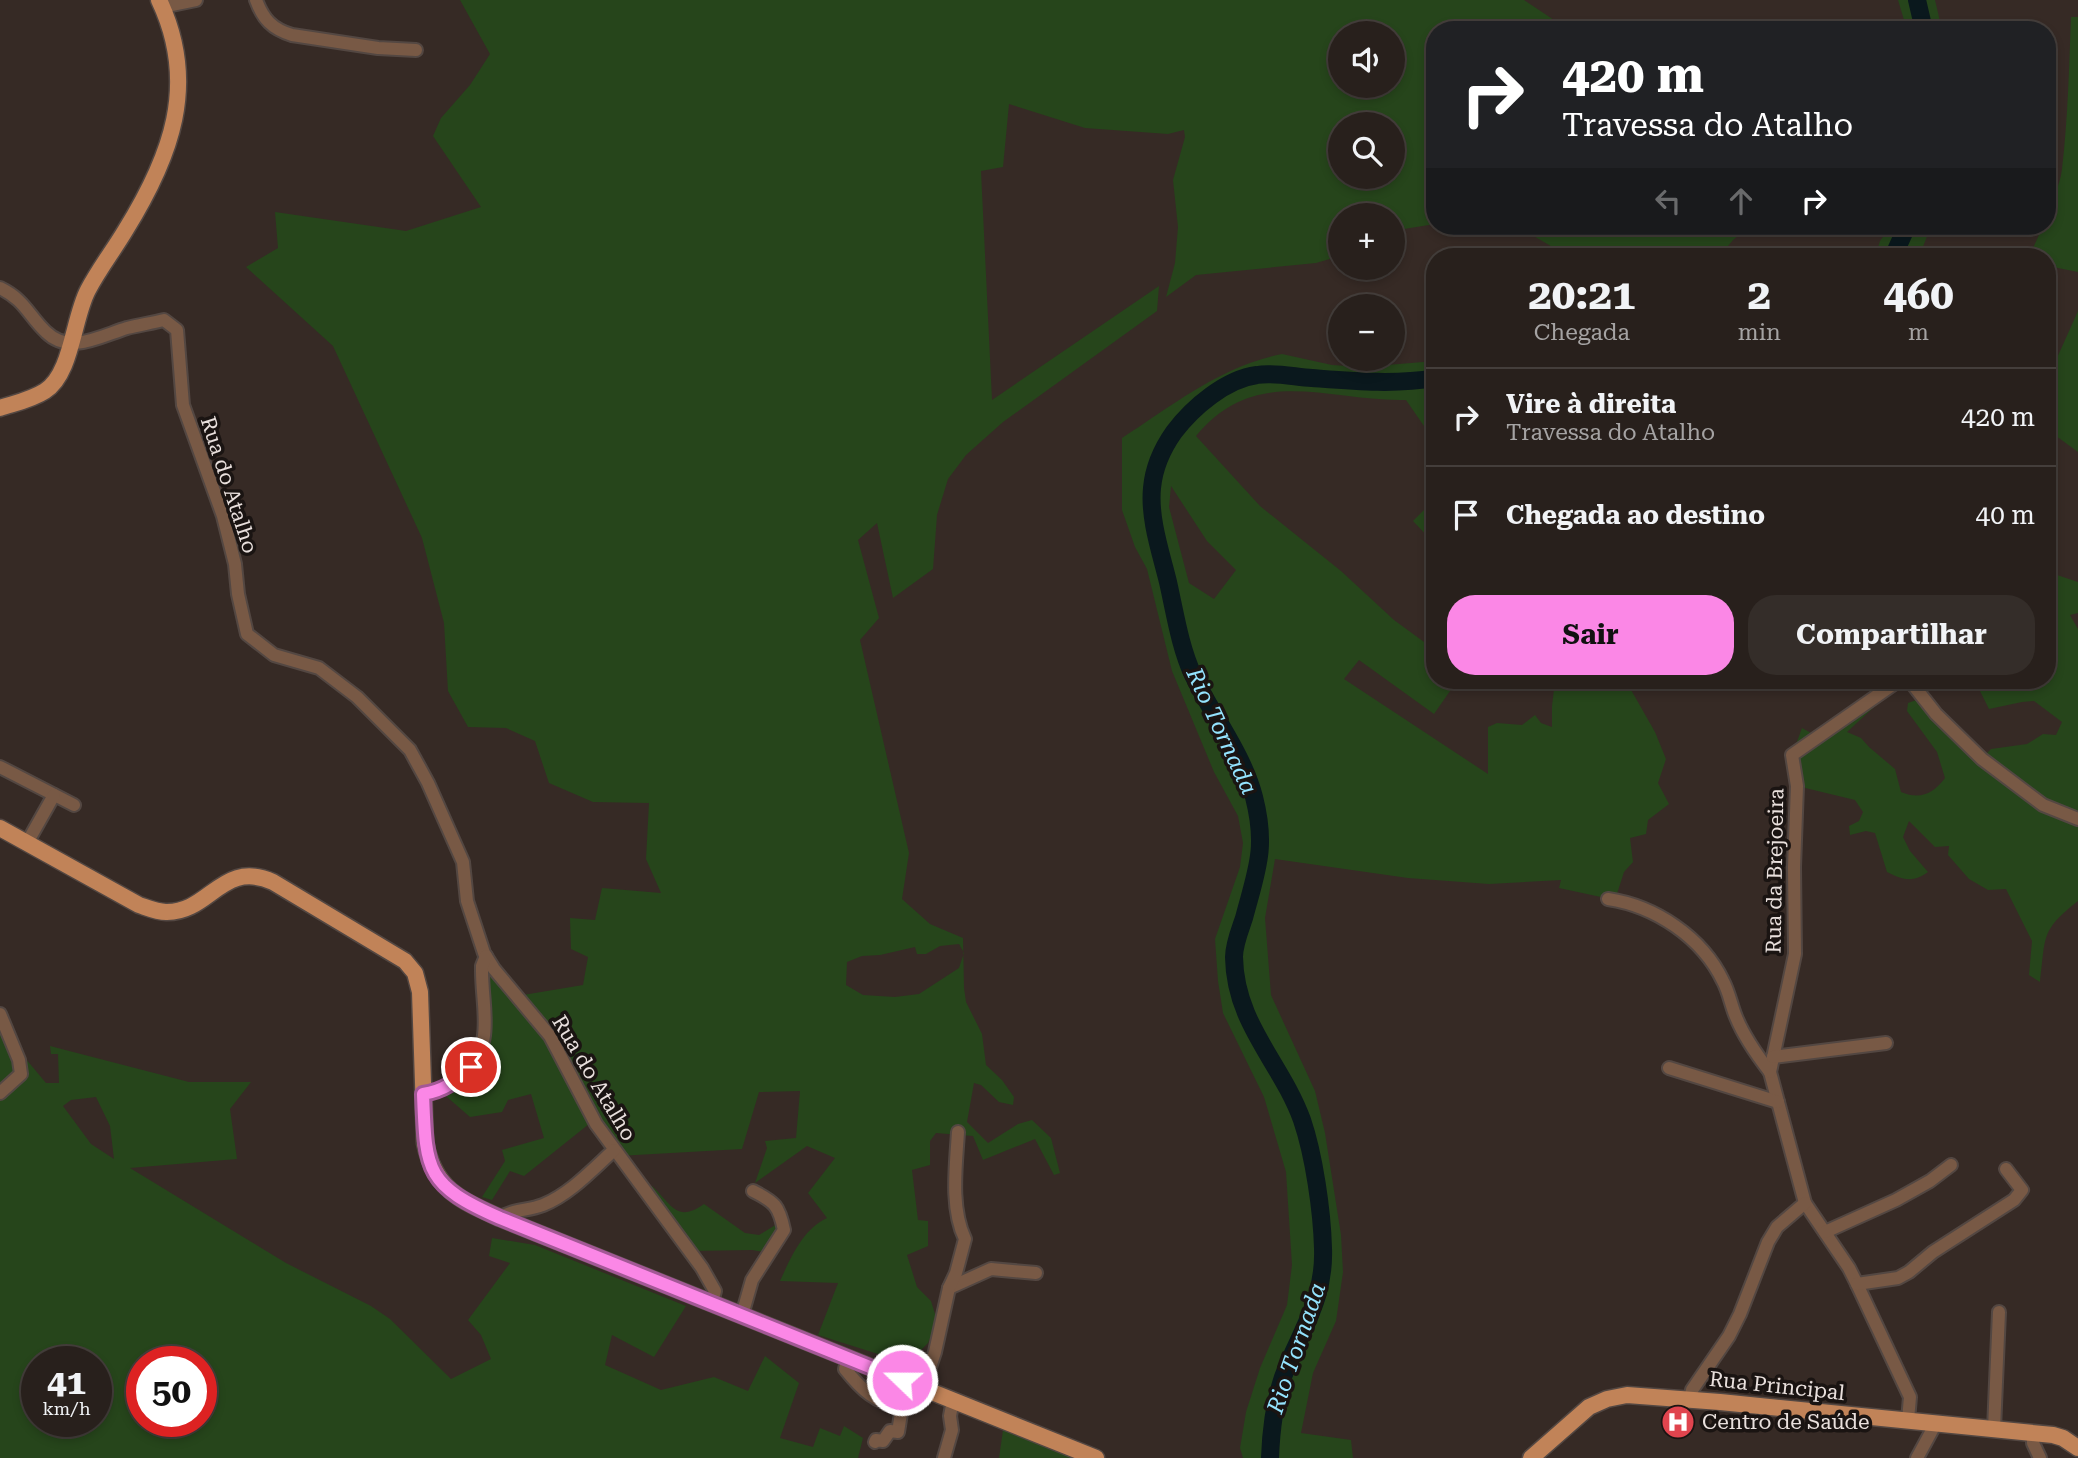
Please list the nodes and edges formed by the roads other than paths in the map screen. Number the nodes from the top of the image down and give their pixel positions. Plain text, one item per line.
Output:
1 (196, 0) edge
2 (256, 0) edge
3 (161, 4) edge
4 (416, 50) dead end
5 (0, 288) edge
6 (69, 344) junction
7 (0, 408) edge
8 (1887, 689) edge
9 (1916, 689) edge
10 (0, 767) edge
11 (54, 795) junction
12 (74, 805) dead end
13 (2078, 819) edge
14 (0, 828) edge
15 (27, 843) junction
16 (1608, 899) dead end
17 (486, 956) junction
18 (0, 1014) edge
19 (1886, 1043) dead end
20 (1773, 1057) junction
21 (1669, 1068) dead end
22 (1770, 1072) junction
23 (0, 1093) edge
24 (423, 1094) junction
25 (1778, 1102) junction
26 (958, 1132) dead end
27 (614, 1150) junction
28 (1951, 1165) dead end
29 (2006, 1169) dead end
30 (753, 1191) dead end
31 (1805, 1203) junction
32 (500, 1218) junction
33 (1825, 1232) junction
34 (1036, 1273) dead end
35 (1857, 1284) junction
36 (948, 1288) junction
37 (712, 1303) junction
38 (1999, 1312) dead end
39 (742, 1315) junction
40 (848, 1358) junction
41 (912, 1398) junction
42 (1690, 1399) junction
43 (953, 1400) junction
44 (969, 1406) junction
45 (1908, 1420) junction
46 (1936, 1423) junction
47 (1994, 1429) junction
48 (952, 1430) junction
49 (2033, 1433) junction
50 (875, 1442) dead end
51 (2076, 1443) edge
52 (944, 1458) edge
53 (1097, 1458) edge
54 (1531, 1458) edge
55 (1917, 1458) edge
56 (2040, 1458) edge

1 - 3 street
2 - 4 street
3 - 6 main road
5 - 6 street
6 - 7 main road
6 - 17 street, Rua do Atalho
8 - 20 street, Rua da Brejoeira
9 - 13 street
10 - 11 street
11 - 12 street
11 - 15 street
14 - 15 main road
15 - 24 main road
16 - 22 street
17 - 24 street
17 - 27 street, Rua do Atalho
18 - 23 street
19 - 20 street
20 - 22 street, Rua da Brejoeira
21 - 25 street
22 - 25 street, Rua da Brejoeira
24 - 32 main road
25 - 31 street, Rua da Brejoeira
26 - 36 street
27 - 32 street
27 - 37 street, Rua do Atalho
28 - 33 street
29 - 35 street
30 - 39 street
31 - 33 street, Rua da Brejoeira
31 - 42 street
32 - 37 main road
33 - 35 street, Rua da Brejoeira
34 - 36 street
35 - 45 street, Rua da Brejoeira
36 - 41 street
37 - 39 main road
38 - 47 street
39 - 40 main road
40 - 41 main road
40 - 41 street
41 - 43 main road
41 - 50 street
42 - 45 main road, Rua Principal
42 - 54 main road, Rua Principal
43 - 44 main road
43 - 48 street
44 - 48 street
44 - 53 main road
45 - 46 main road, Rua Principal
46 - 47 main road, Rua Principal
46 - 55 street
47 - 49 main road, Rua Principal
48 - 52 street
49 - 51 main road, Rua Principal
49 - 56 street

